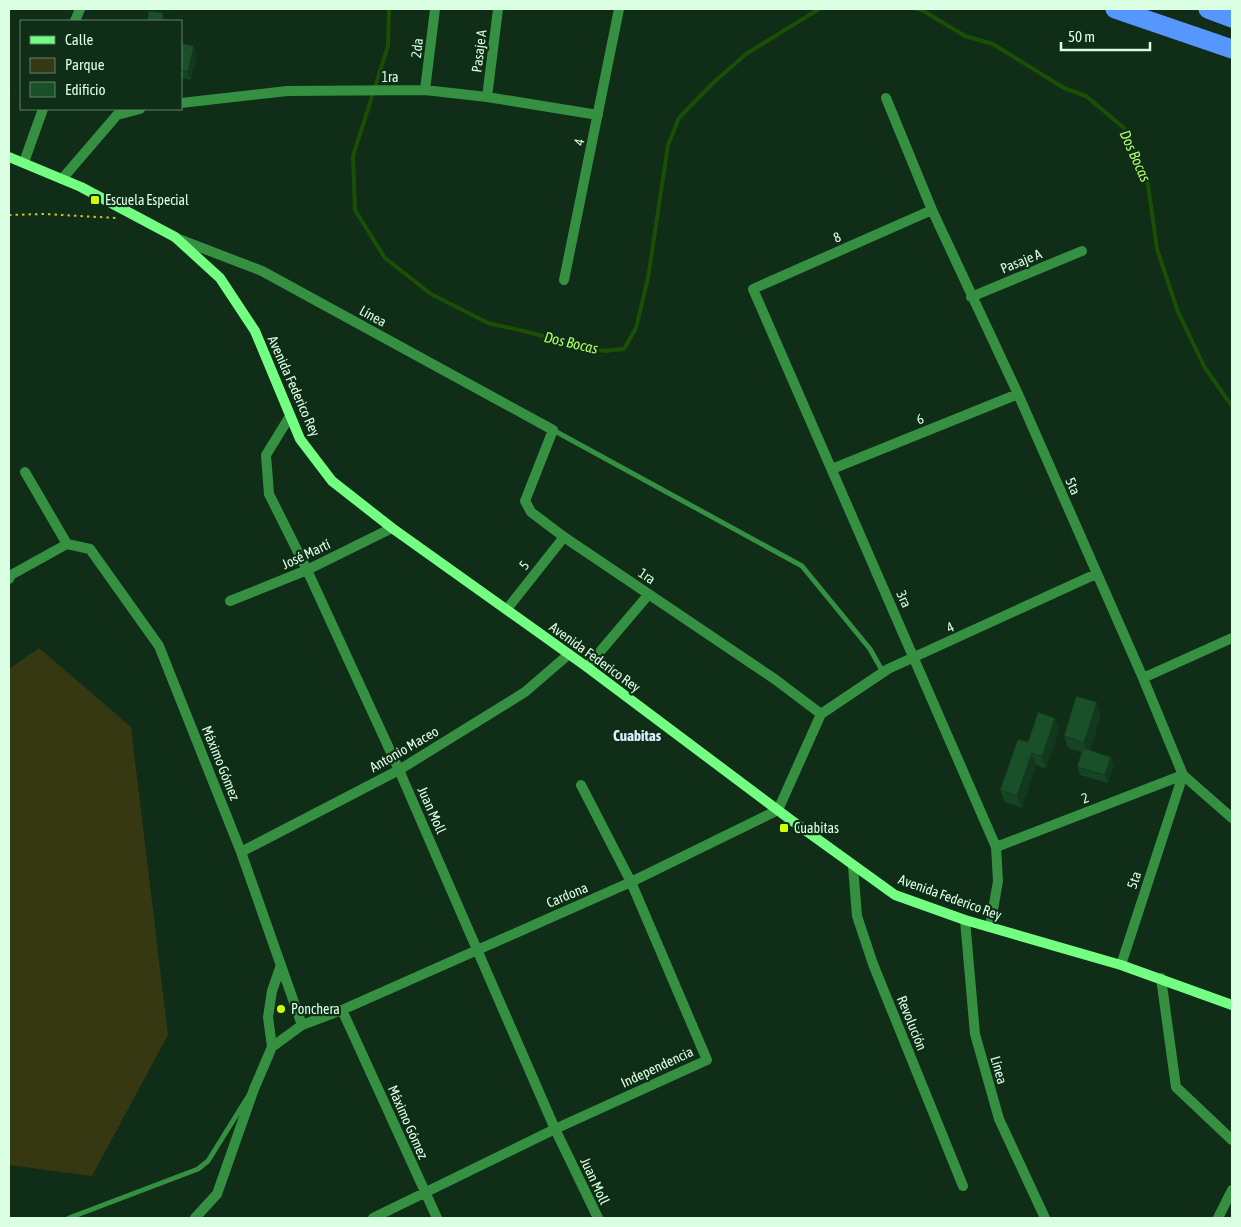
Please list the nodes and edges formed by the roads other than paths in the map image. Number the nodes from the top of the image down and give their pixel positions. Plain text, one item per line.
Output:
1 (435, 9) edge
2 (498, 9) edge
3 (619, 9) edge
4 (1115, 9) edge
5 (1208, 9) edge
6 (1232, 18) edge
7 (1232, 49) edge
8 (426, 90) junction
9 (487, 97) junction
10 (886, 98) dead end
11 (182, 103) edge
12 (44, 110) edge
13 (136, 110) edge
14 (598, 115) junction
15 (9, 157) edge
16 (24, 162) junction
17 (62, 180) junction
18 (932, 210) junction
19 (175, 237) junction
20 (1082, 251) dead end
21 (564, 280) dead end
22 (753, 289) joint
23 (971, 297) junction
24 (1018, 394) junction
25 (290, 416) junction
26 (554, 430) junction
27 (832, 469) junction
28 (26, 472) dead end
29 (392, 528) junction
30 (564, 537) junction
31 (66, 544) junction
32 (307, 570) junction
33 (1096, 574) junction
34 (10, 576) edge
35 (649, 594) junction
36 (230, 602) dead end
37 (507, 610) junction
38 (1232, 638) edge
39 (569, 654) junction
40 (915, 659) junction
41 (587, 667) junction
42 (883, 673) junction
43 (1143, 678) junction
44 (821, 714) junction
45 (399, 770) junction
46 (1183, 775) junction
47 (581, 785) dead end
48 (778, 810) junction
49 (1232, 818) edge
50 (996, 847) junction
51 (241, 852) junction
52 (853, 866) junction
53 (630, 882) junction
54 (965, 920) junction
55 (990, 927) junction
56 (477, 949) junction
57 (1121, 965) junction
58 (281, 966) junction
59 (1161, 978) junction
60 (1232, 1005) edge
61 (342, 1010) junction
62 (302, 1025) junction
63 (272, 1047) junction
64 (254, 1088) junction
65 (555, 1129) junction
66 (1232, 1140) edge
67 (964, 1186) dead end
68 (1232, 1190) edge
69 (425, 1192) junction
70 (69, 1218) edge
71 (196, 1218) edge
72 (373, 1218) edge
73 (437, 1218) edge
74 (598, 1218) edge
75 (1045, 1218) edge
76 (1218, 1218) edge

1 - 8 street, 2da
2 - 9 street, Pasaje A
3 - 14 street, 4
4 - 7 highway
5 - 6 highway
8 - 9 street, 1ra
8 - 11 street, 1ra
9 - 14 street, 1ra
10 - 18 street, 5ta
12 - 16 street
13 - 17 street
14 - 21 street, 4
15 - 16 main road, Avenida Federico Rey
16 - 17 main road, Avenida Federico Rey
17 - 19 main road, Avenida Federico Rey
18 - 22 street, 8
18 - 23 street, 5ta
19 - 25 main road, Avenida Federico Rey
19 - 26 street, Línea
20 - 23 street, Pasaje A
22 - 27 street, 3ra
23 - 24 street, 5ta
24 - 27 street, 6
24 - 33 street, 5ta
25 - 29 main road, Avenida Federico Rey
25 - 32 street, Juan Moll
26 - 30 street, 1ra
26 - 42 lane
27 - 40 street, 3ra
28 - 31 street
29 - 32 street, José Martí
29 - 37 main road, Avenida Federico Rey
30 - 35 street, 1ra
30 - 37 street, 5
31 - 34 street
31 - 51 street, Máximo Gómez
32 - 36 street, José Martí
32 - 45 street, Juan Moll
33 - 40 street, 4
33 - 43 street, 5ta
35 - 41 street
35 - 44 street, 1ra
37 - 39 main road, Avenida Federico Rey
38 - 43 street
39 - 41 main road, Avenida Federico Rey
39 - 45 street, Antonio Maceo
40 - 42 street, 4
40 - 50 street, 3ra
41 - 48 main road, Avenida Federico Rey
42 - 44 street, 4
43 - 46 street, 5ta
44 - 48 street
45 - 51 street, Antonio Maceo
45 - 56 street, Juan Moll
46 - 49 street, 5ta
46 - 50 street, 2
46 - 57 street, 5ta
47 - 53 street, Independencia
48 - 52 main road, Avenida Federico Rey
48 - 53 street, Cardona
50 - 55 street, 3ra
51 - 58 street, Máximo Gómez
52 - 54 main road, Avenida Federico Rey
52 - 67 street, Revolución
53 - 56 street, Cardona
53 - 65 street, Independencia
54 - 55 main road, Avenida Federico Rey
54 - 75 street, Línea
55 - 57 main road, Avenida Federico Rey
56 - 61 street, Cardona
56 - 65 street, Juan Moll
57 - 59 main road, Avenida Federico Rey
58 - 62 street, Máximo Gómez
58 - 63 street
59 - 60 main road, Avenida Federico Rey
59 - 66 street
61 - 62 street, Cardona
61 - 69 street, Máximo Gómez
62 - 63 street, Cardona
63 - 64 street
64 - 70 lane
64 - 71 street
65 - 69 street, Independencia
65 - 74 street, Juan Moll
68 - 76 street
69 - 72 street, Independencia
69 - 73 street, Máximo Gómez

